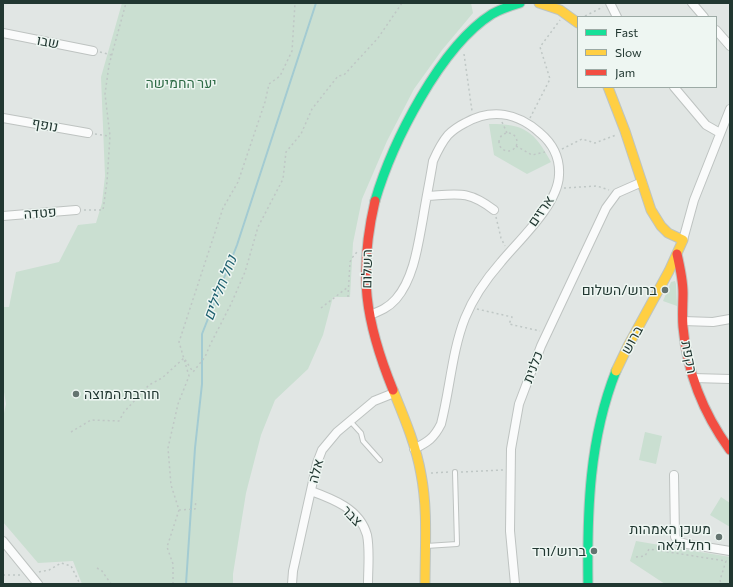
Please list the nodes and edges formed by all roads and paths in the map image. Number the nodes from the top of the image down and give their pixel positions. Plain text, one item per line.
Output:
1 (126, 3) edge
2 (295, 3) edge
3 (402, 3) edge
4 (520, 3) edge
5 (540, 3) edge
6 (695, 4) edge
7 (606, 5) edge
8 (565, 12) junction
9 (584, 16) edge
10 (616, 16) edge
11 (703, 16) edge
12 (577, 22) edge
13 (717, 31) edge
14 (3, 33) edge
15 (462, 41) junction
16 (730, 46) edge
17 (93, 51) joint
18 (112, 55) junction
19 (608, 88) edge
20 (675, 88) edge
21 (730, 109) edge
22 (3, 118) edge
23 (473, 119) junction
24 (527, 123) junction
25 (625, 131) junction
26 (88, 133) joint
27 (720, 133) junction
28 (110, 136) junction
29 (516, 146) junction
30 (555, 150) junction
31 (642, 182) junction
32 (556, 189) junction
33 (617, 193) junction
34 (427, 196) junction
35 (76, 210) joint
36 (494, 210) joint
37 (3, 216) edge
38 (683, 240) junction
39 (367, 250) junction
40 (509, 252) junction
41 (677, 254) junction
42 (348, 287) junction
43 (348, 297) dead end
44 (471, 307) junction
45 (321, 308) dead end
46 (370, 314) junction
47 (730, 319) edge
48 (683, 321) junction
49 (547, 333) junction
50 (184, 358) junction
51 (692, 378) junction
52 (730, 379) edge
53 (394, 393) junction
54 (350, 421) junction
55 (71, 432) dead end
56 (414, 449) junction
57 (730, 450) edge
58 (380, 460) dead end
59 (511, 470) junction
60 (455, 472) junction
61 (420, 473) junction
62 (674, 475) dead end
63 (311, 491) junction
64 (196, 500) dead end
65 (179, 510) junction
66 (3, 541) edge
67 (425, 546) junction
68 (730, 551) edge
69 (636, 557) dead end
70 (97, 568) dead end
71 (30, 573) junction
72 (3, 575) edge
73 (38, 584) edge
74 (80, 584) edge
75 (111, 584) edge
76 (172, 584) edge
77 (292, 584) edge
78 (368, 584) edge
79 (425, 584) edge
80 (515, 584) edge
81 (588, 584) edge
82 (721, 584) edge

1 - 18 path
2 - 50 path
3 - 50 path
4 - 15 street, השלום
5 - 8 street
6 - 11 street
7 - 9 path
7 - 10 street
8 - 12 street
8 - 24 path
13 - 16 street
14 - 17 street, שבו
15 - 23 path
15 - 39 street, השלום
17 - 18 path
18 - 28 path
19 - 25 street
20 - 27 street
21 - 27 street, ברוש
22 - 26 street, נופף
23 - 24 street
23 - 34 street
24 - 30 street
25 - 30 path
25 - 31 street
26 - 28 path
27 - 38 street, ברוש
28 - 35 path
29 - 29 path
29 - 30 path
30 - 32 street, ארזים
31 - 33 street
31 - 38 street
32 - 33 path
32 - 40 street, ארזים
33 - 49 street, כלנית
34 - 36 street
34 - 46 street
35 - 37 street, פטדה
36 - 40 path
38 - 41 street, ברוש
39 - 42 path
39 - 46 street, השלום
40 - 44 street, ארזים
41 - 48 street, רקפת
41 - 81 street, ברוש
42 - 43 path
42 - 45 path
44 - 49 path
44 - 56 street, ארזים
46 - 53 street, השלום
47 - 48 street
48 - 51 street, רקפת
49 - 59 street, כלנית
50 - 55 path
50 - 65 path
51 - 52 street
51 - 57 street, רקפת
53 - 54 street, אלה
53 - 56 street, השלום
54 - 58 lane
54 - 63 street, אלה
56 - 61 street, השלום
59 - 60 path
59 - 80 street, כלנית
60 - 61 path
60 - 67 lane
61 - 67 street, השלום
62 - 68 street
63 - 77 street, אלה
63 - 78 street, צבר
64 - 65 path
65 - 76 path
66 - 71 street
67 - 79 street, השלום
69 - 82 path
70 - 75 path
71 - 72 path
71 - 73 street
71 - 74 path

